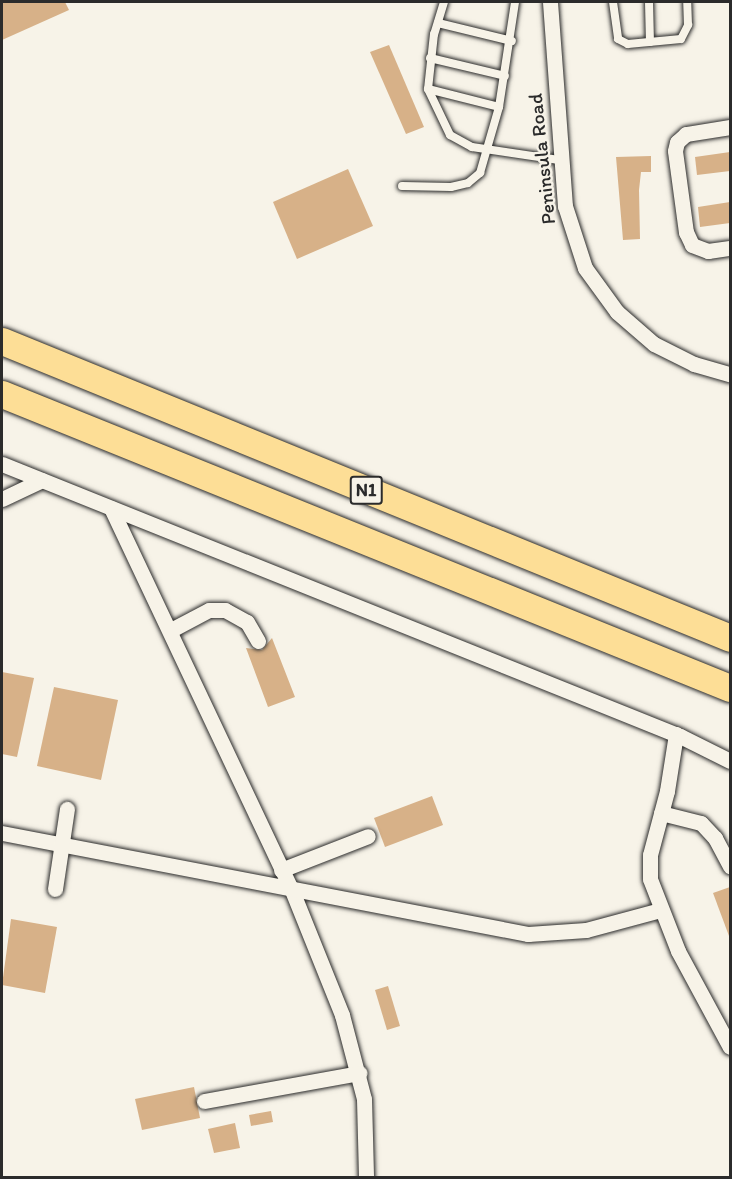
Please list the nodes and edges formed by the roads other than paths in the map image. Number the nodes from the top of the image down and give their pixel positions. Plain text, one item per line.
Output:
1 (444, 2) edge
2 (513, 2) edge
3 (550, 2) edge
4 (613, 2) edge
5 (649, 2) edge
6 (687, 2) edge
7 (438, 23) junction
8 (512, 41) junction
9 (650, 42) junction
10 (430, 58) junction
11 (505, 76) junction
12 (428, 89) junction
13 (499, 107) junction
14 (730, 126) edge
15 (490, 149) junction
16 (559, 160) junction
17 (402, 186) dead end
18 (730, 248) edge
19 (2, 341) edge
20 (730, 374) edge
21 (2, 394) edge
22 (2, 464) edge
23 (42, 480) junction
24 (2, 499) edge
25 (111, 508) junction
26 (171, 630) junction
27 (730, 638) edge
28 (258, 640) dead end
29 (730, 688) edge
30 (676, 734) junction
31 (730, 761) edge
32 (67, 809) dead end
33 (661, 813) junction
34 (2, 833) edge
35 (368, 836) dead end
36 (61, 845) junction
37 (730, 866) edge
38 (281, 870) junction
39 (291, 888) junction
40 (55, 889) dead end
41 (660, 910) junction
42 (730, 1047) edge
43 (360, 1073) junction
44 (204, 1101) dead end
45 (366, 1178) edge

1 - 7 lane
2 - 8 lane
3 - 16 street, Peninsula Road
4 - 9 lane
5 - 9 lane
6 - 9 lane
7 - 8 lane
7 - 10 lane
8 - 11 lane
10 - 11 lane
10 - 12 lane
11 - 13 lane
12 - 13 lane
12 - 15 lane
13 - 15 lane
14 - 18 street
15 - 16 lane
15 - 17 lane
16 - 20 street, Peninsula Road
19 - 27 highway, N1
21 - 29 highway, N1
22 - 23 street
23 - 24 street
23 - 25 street
25 - 26 street
25 - 30 street
26 - 28 street
26 - 38 street
30 - 31 street
30 - 33 street
32 - 36 street
33 - 37 street
33 - 41 street
34 - 36 street
35 - 38 street
36 - 39 street
36 - 40 street
38 - 39 street
39 - 41 street
39 - 43 street
41 - 42 street
43 - 44 street
43 - 45 street

